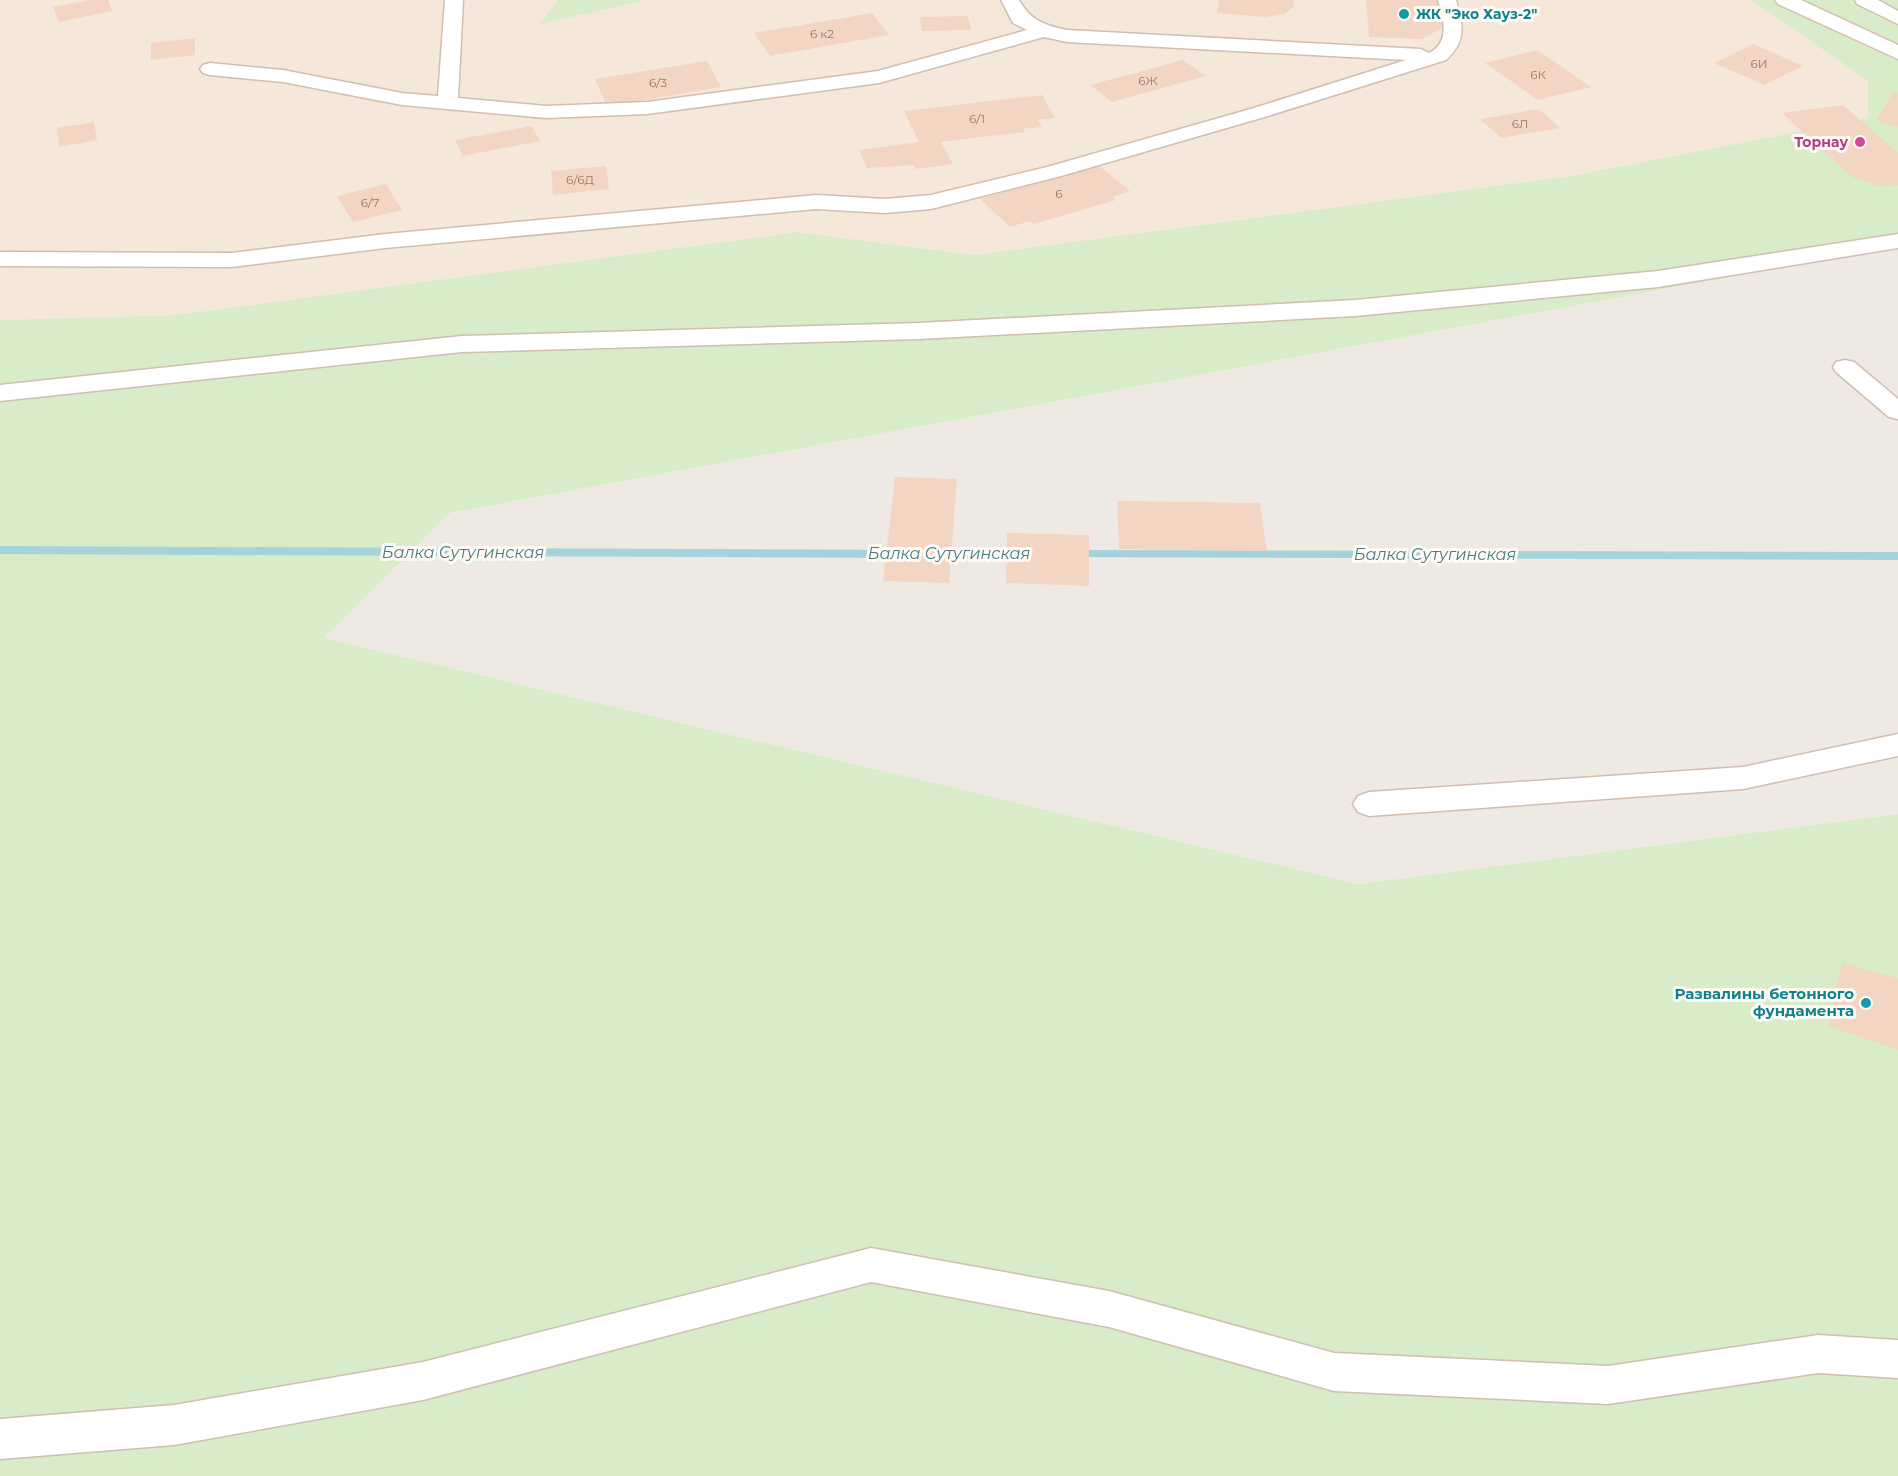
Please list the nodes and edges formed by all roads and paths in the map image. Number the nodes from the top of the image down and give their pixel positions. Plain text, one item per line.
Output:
1 (454, 0) edge
2 (1010, 0) edge
3 (1447, 0) edge
4 (1785, 0) edge
5 (1864, 0) edge
6 (1898, 18) edge
7 (1044, 31) junction
8 (1898, 53) edge
9 (1439, 56) junction
10 (210, 69) dead end
11 (448, 103) junction
12 (1898, 241) edge
13 (0, 259) edge
14 (1845, 367) dead end
15 (0, 393) edge
16 (1898, 412) edge
17 (1898, 745) edge
18 (1369, 804) dead end
19 (1898, 1359) edge
20 (0, 1439) edge

1 - 11 lane
2 - 7 lane
3 - 9 lane
4 - 8 street
5 - 6 lane
7 - 9 lane
7 - 11 lane
9 - 13 lane
10 - 11 lane
12 - 15 street
14 - 16 lane
17 - 18 lane
19 - 20 lane

